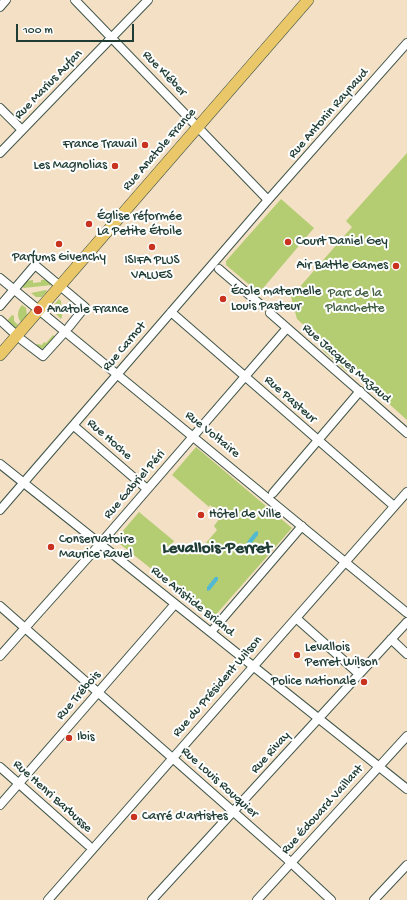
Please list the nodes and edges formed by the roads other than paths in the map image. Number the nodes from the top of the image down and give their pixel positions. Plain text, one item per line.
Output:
1 (6, 0) edge
2 (75, 0) edge
3 (148, 0) edge
4 (308, 0) edge
5 (0, 7) edge
6 (112, 38) junction
7 (407, 43) edge
8 (0, 108) edge
9 (198, 128) junction
10 (22, 130) junction
11 (0, 153) edge
12 (268, 200) junction
13 (216, 266) junction
14 (0, 278) edge
15 (61, 286) junction
16 (14, 290) junction
17 (261, 305) dead end
18 (0, 306) edge
19 (40, 310) junction
20 (171, 312) junction
21 (270, 313) dead end
22 (0, 320) edge
23 (69, 327) dead end
24 (287, 328) junction
25 (13, 332) dead end
26 (62, 335) dead end
27 (22, 340) dead end
28 (0, 355) edge
29 (118, 374) junction
30 (244, 376) junction
31 (360, 391) junction
32 (74, 426) junction
33 (407, 433) edge
34 (193, 436) junction
35 (318, 441) junction
36 (0, 464) edge
37 (24, 483) junction
38 (147, 488) junction
39 (407, 492) edge
40 (273, 493) dead end
41 (394, 506) junction
42 (0, 510) edge
43 (302, 526) junction
44 (100, 544) junction
45 (345, 561) junction
46 (175, 604) junction
47 (0, 606) edge
48 (407, 613) edge
49 (296, 618) junction
50 (407, 622) edge
51 (25, 628) junction
52 (211, 632) junction
53 (391, 639) junction
54 (407, 654) edge
55 (0, 656) edge
56 (253, 667) junction
57 (359, 674) junction
58 (98, 692) junction
59 (318, 719) junction
60 (407, 736) edge
61 (172, 758) junction
62 (0, 766) edge
63 (379, 767) junction
64 (19, 783) junction
65 (407, 789) edge
66 (0, 805) edge
67 (233, 812) junction
68 (88, 845) dead end
69 (291, 864) junction
70 (407, 865) edge
71 (48, 900) edge
72 (152, 900) edge
73 (257, 900) edge
74 (331, 900) edge
75 (374, 900) edge

1 - 5 street
2 - 6 street, Rue Kléber
3 - 6 street, Rue Marius Aufan
4 - 9 main road, Rue Anatole France
6 - 9 street, Rue Kléber
6 - 10 street, Rue Marius Aufan
7 - 12 street, Rue Antonin Raynaud
8 - 10 street
9 - 12 street, Rue Kléber
9 - 15 main road, Rue Anatole France
10 - 11 street, Rue Marius Aufan
12 - 13 street, Rue Carnot
13 - 17 street
13 - 20 street, Rue Carnot
14 - 16 street, Rue Voltaire
15 - 16 street
15 - 19 main road, Rue Anatole France
15 - 23 street
16 - 18 street
16 - 19 street, Rue Voltaire
19 - 28 main road, Rue Anatole France
19 - 29 street, Rue Voltaire
20 - 29 street, Rue Carnot
20 - 30 street, Rue Pasteur
21 - 24 street, Rue Jacques Mazaud
22 - 25 street
24 - 30 street, Rue Gabriel Péri
24 - 31 street, Rue Jacques Mazaud
26 - 27 street
29 - 32 street, Rue Carnot
29 - 34 street, Rue Voltaire
30 - 34 street, Rue Gabriel Péri
30 - 35 street, Rue Pasteur
31 - 33 street, Rue Jacques Mazaud
31 - 35 street
32 - 37 street, Rue Carnot
32 - 38 street, Rue Hoche
34 - 38 street, Rue Gabriel Péri
34 - 43 street, Rue Voltaire
35 - 40 street
35 - 41 street, Rue Pasteur
36 - 37 street, Rue Aristide Briand
37 - 42 street, Rue Carnot
37 - 44 street, Rue Aristide Briand
38 - 44 street, Rue Gabriel Péri
39 - 41 street, Rue du Président Wilson
41 - 45 street, Rue du Président Wilson
43 - 45 street, Rue Voltaire
43 - 52 street
44 - 46 street, Rue Aristide Briand
44 - 51 street, Rue Gabriel Péri
45 - 48 street, Rue Voltaire
45 - 49 street, Rue du Président Wilson
46 - 52 street, Rue Aristide Briand
46 - 58 street, Rue Trébois
47 - 51 street, Rue Louis Rouquier
49 - 56 street, Rue du Président Wilson
49 - 57 street
50 - 53 street, Rue Rivay
51 - 55 street, Rue Gabriel Péri
51 - 58 street, Rue Louis Rouquier
52 - 56 street, Rue Aristide Briand
53 - 54 street
53 - 57 street, Rue Rivay
56 - 59 street, Rue Aristide Briand
56 - 61 street, Rue du Président Wilson
57 - 59 street, Rue Rivay
58 - 61 street, Rue Louis Rouquier
58 - 64 street, Rue Trébois
59 - 63 street, Rue Aristide Briand
59 - 67 street, Rue Rivay
60 - 63 street, Rue Édouard Vaillant
61 - 67 street, Rue Louis Rouquier
61 - 71 street, Rue du Président Wilson
62 - 64 street, Rue Henri Barbusse
63 - 65 street, Rue Aristide Briand
63 - 69 street, Rue Édouard Vaillant
64 - 66 street, Rue Trébois
64 - 68 street, Rue Henri Barbusse
67 - 69 street, Rue Louis Rouquier
67 - 72 street, Rue Rivay
69 - 73 street, Rue Édouard Vaillant
69 - 74 street, Rue Louis Rouquier
70 - 75 street

